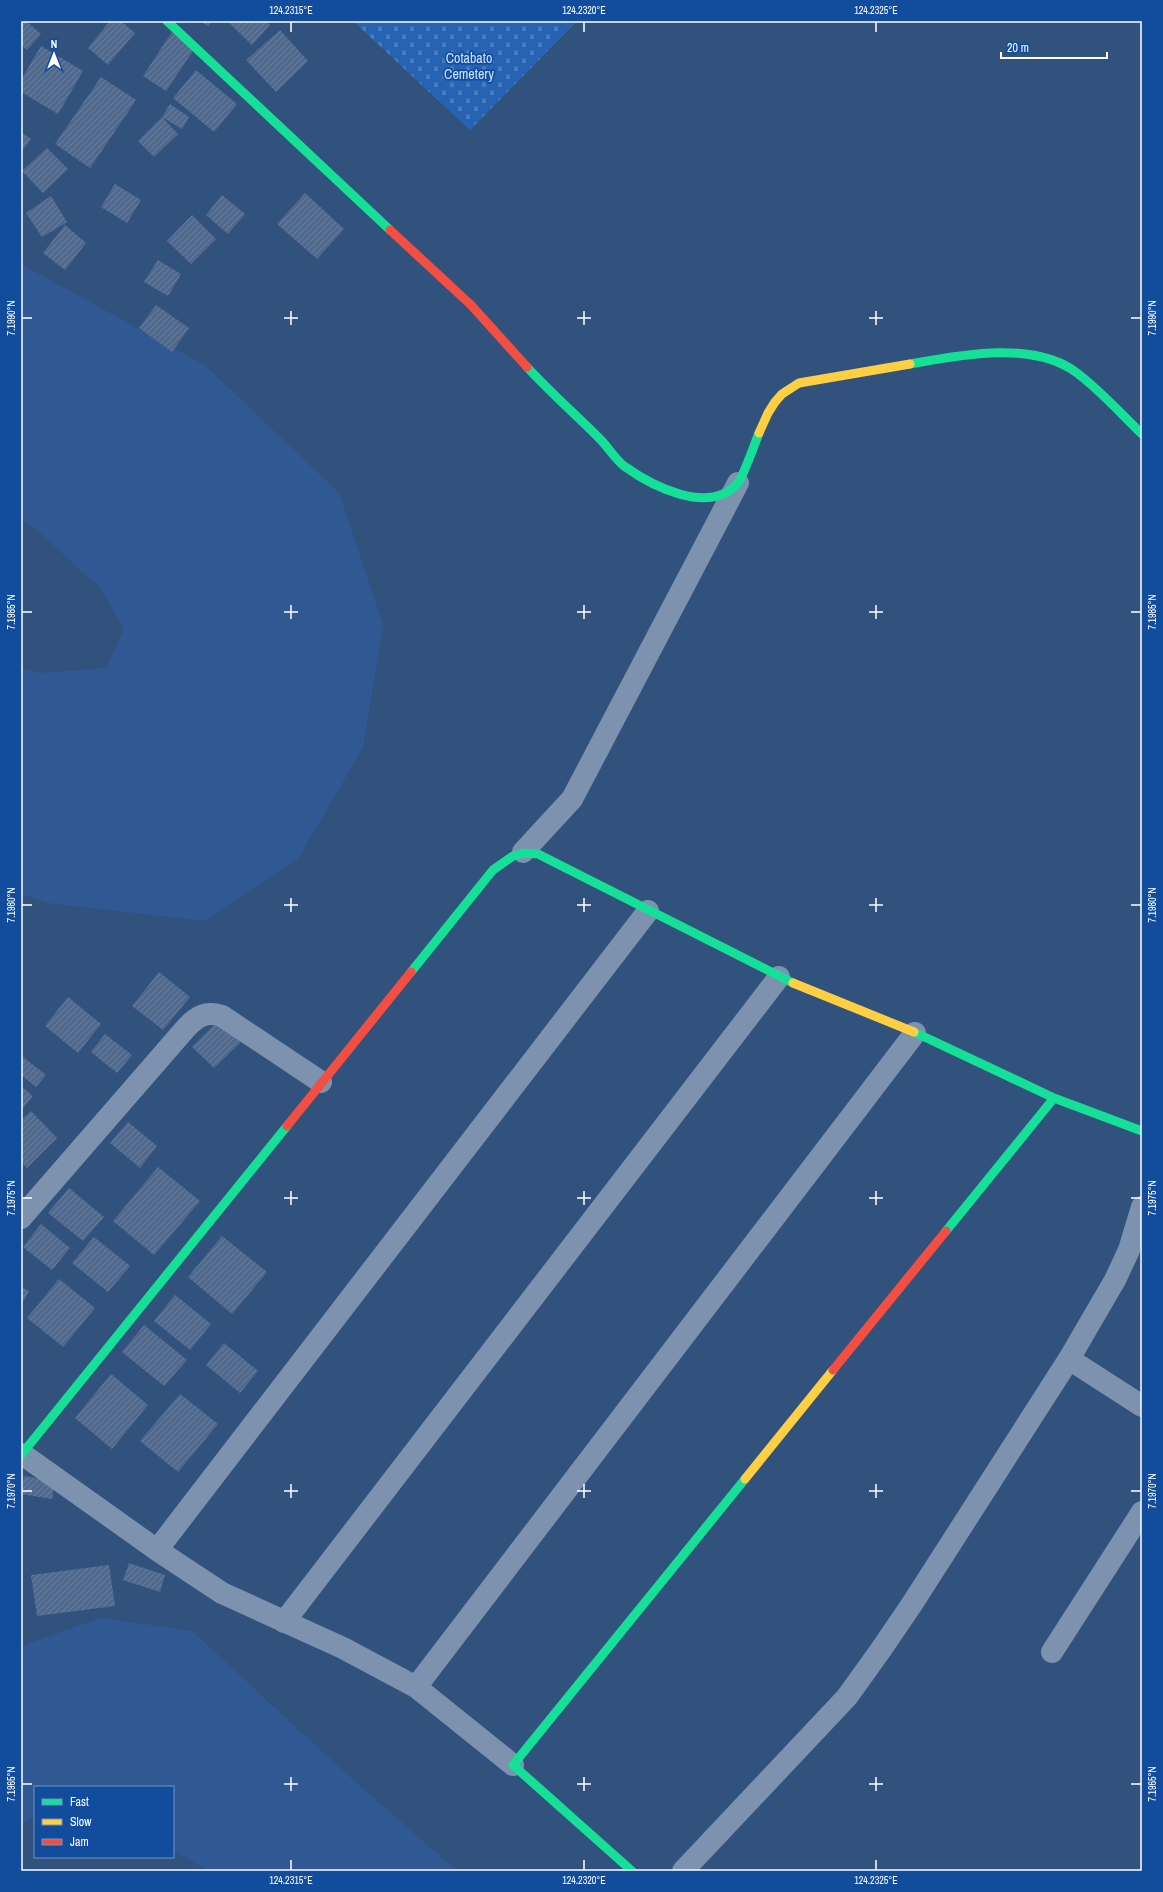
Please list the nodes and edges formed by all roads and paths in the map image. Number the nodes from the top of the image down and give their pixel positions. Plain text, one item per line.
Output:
1 (167, 21) edge
2 (1142, 434) edge
3 (738, 483) junction
4 (523, 852) junction
5 (648, 911) junction
6 (779, 977) junction
7 (915, 1033) junction
8 (321, 1082) junction
9 (1054, 1098) junction
10 (1142, 1130) edge
11 (1142, 1207) edge
12 (21, 1218) edge
13 (1069, 1359) junction
14 (1142, 1406) edge
15 (22, 1454) edge
16 (1142, 1512) edge
17 (157, 1550) junction
18 (284, 1622) junction
19 (1052, 1652) dead end
20 (416, 1686) junction
21 (513, 1765) junction
22 (632, 1871) edge
23 (682, 1871) edge

1 - 3 street
2 - 3 street
3 - 4 street
4 - 5 street
4 - 8 street
5 - 6 street
5 - 17 street
6 - 7 street
6 - 18 street
7 - 9 street
7 - 20 street
8 - 12 street
8 - 15 street
9 - 10 street
9 - 21 street
11 - 13 street
13 - 14 street
13 - 23 street
15 - 17 street
16 - 19 street
17 - 18 street
18 - 20 street
20 - 21 street
21 - 22 street

